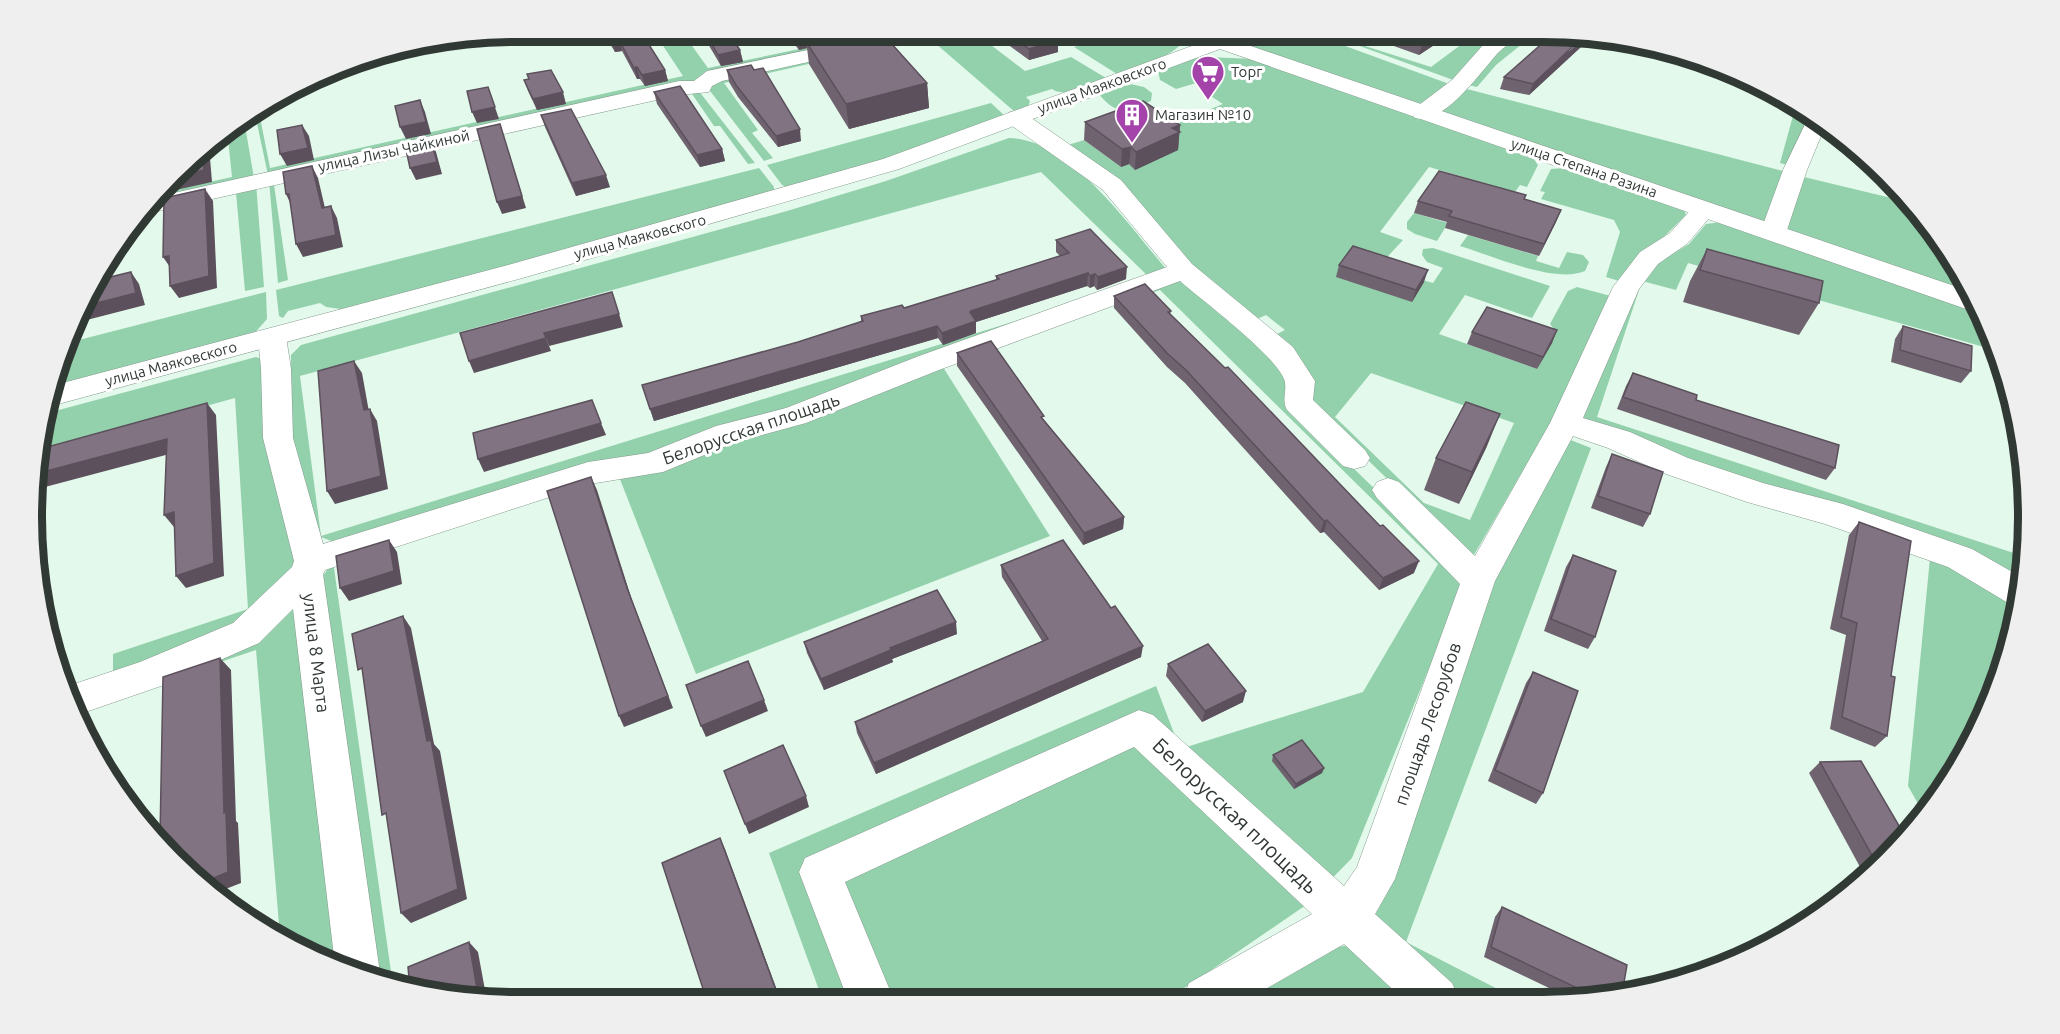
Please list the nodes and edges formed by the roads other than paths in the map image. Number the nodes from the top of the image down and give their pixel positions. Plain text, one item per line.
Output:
1 (874, 42) edge
2 (1498, 42) edge
3 (1218, 43) joint
4 (1423, 113) junction
5 (1016, 118) junction
6 (1814, 127) edge
7 (160, 204) edge
8 (1704, 210) junction
9 (1773, 233) junction
10 (1183, 270) junction
11 (1965, 299) edge
12 (273, 337) junction
13 (58, 394) edge
14 (1565, 423) junction
15 (1354, 458) dead end
16 (1388, 490) dead end
17 (308, 567) junction
18 (1478, 581) junction
19 (2012, 589) edge
20 (78, 699) edge
21 (1346, 919) junction
22 (357, 964) edge
23 (868, 992) edge
24 (1217, 992) edge
25 (1428, 992) edge

1 - 7 street, улица Лизы Чайкиной
2 - 4 street
3 - 4 street, улица Степана Разина
3 - 5 street, улица Маяковского
4 - 8 street, улица Степана Разина
5 - 10 street
5 - 12 street, улица Маяковского
6 - 9 street
8 - 9 street, улица Степана Разина
8 - 14 street, площадь Лесорубов
9 - 11 street, улица Степана Разина
10 - 15 street
10 - 17 street, Белорусская площадь
12 - 13 street, улица Маяковского
12 - 17 street, улица 8 Марта
14 - 18 street, площадь Лесорубов
14 - 19 street
16 - 18 street
17 - 20 street
17 - 22 street, улица 8 Марта
18 - 21 street, площадь Лесорубов
21 - 23 street, Белорусская площадь
21 - 24 street
21 - 25 street

